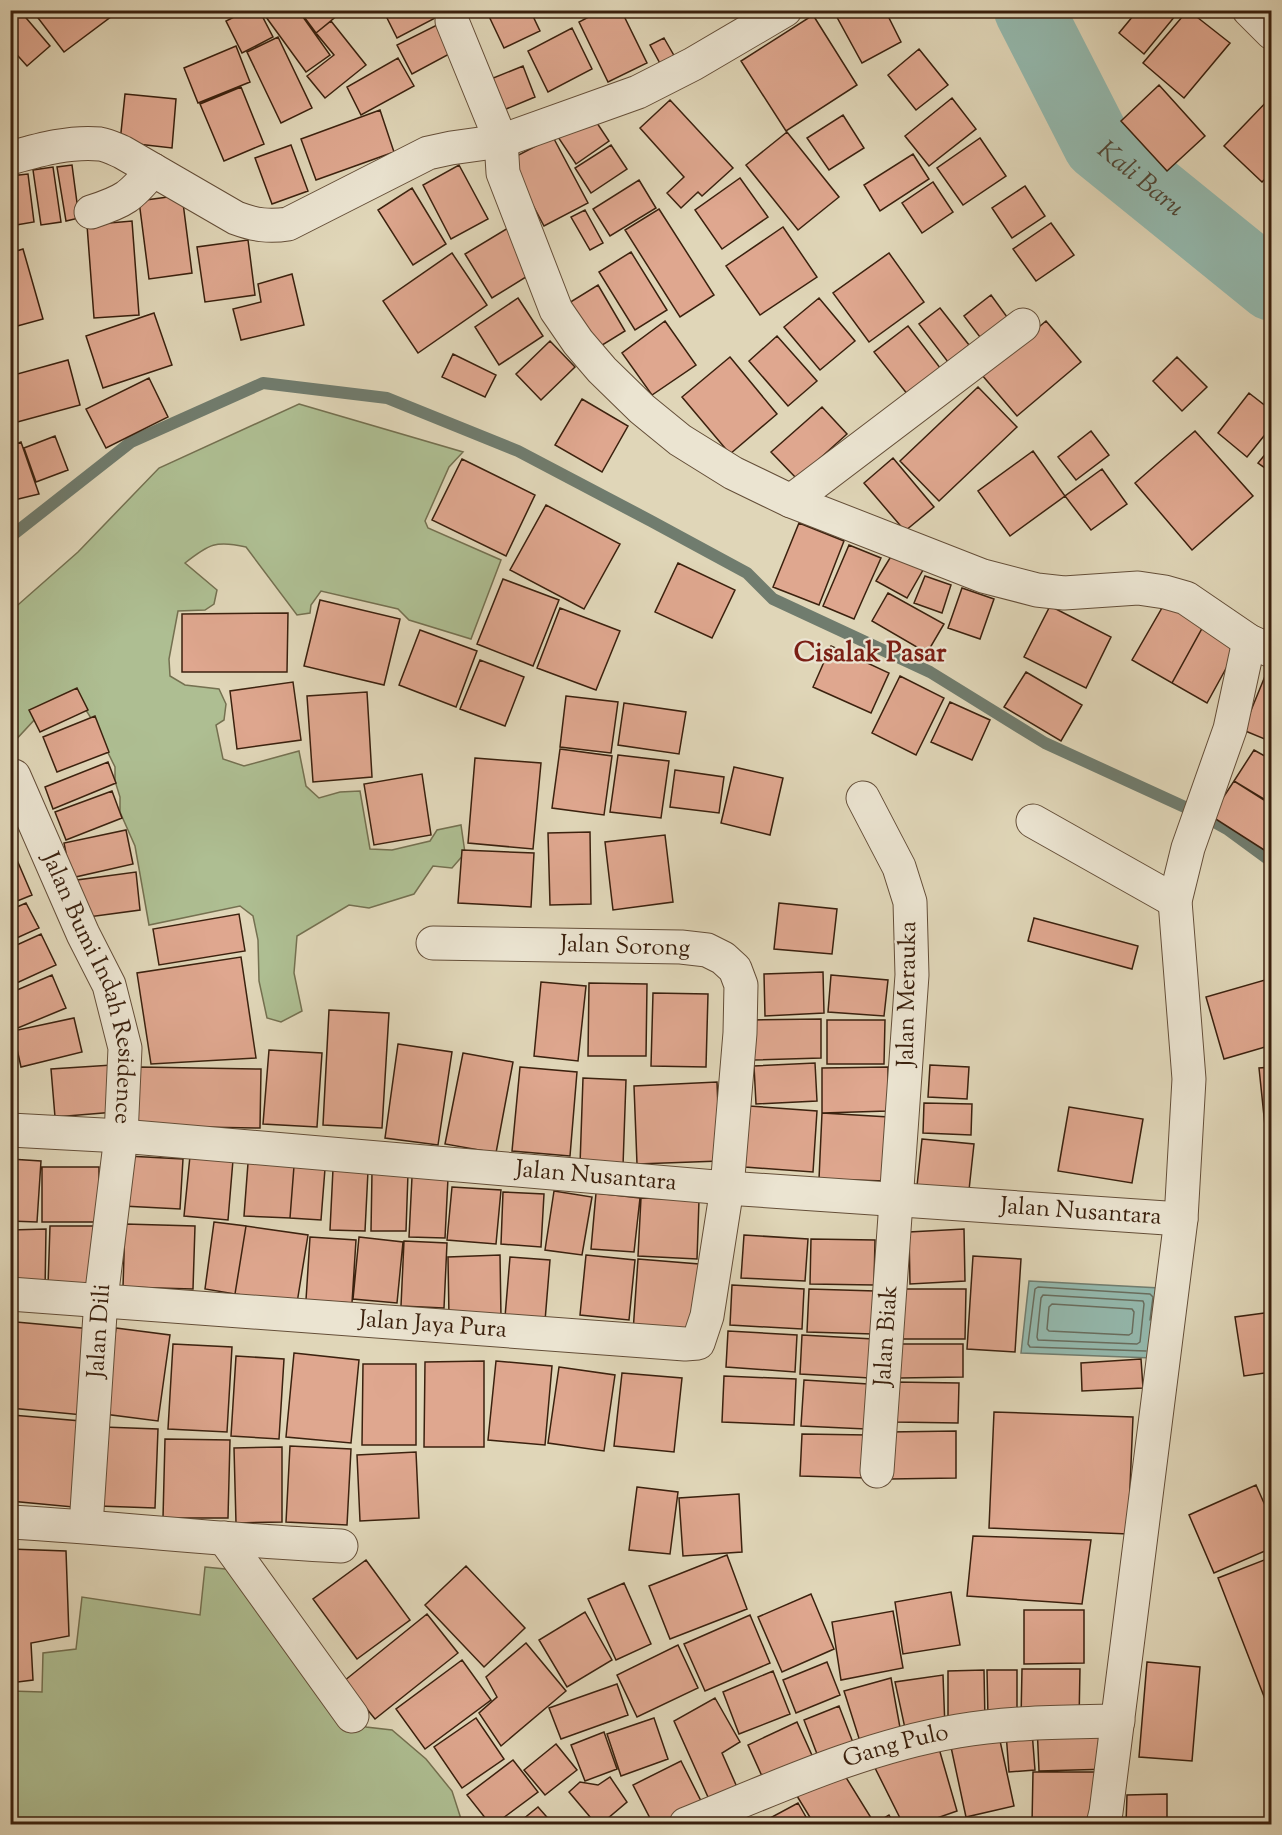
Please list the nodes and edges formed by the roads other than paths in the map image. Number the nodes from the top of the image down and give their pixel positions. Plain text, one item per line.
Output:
1 (785, 10) edge
2 (1249, 10) edge
3 (452, 21) dead end
4 (1272, 33) edge
5 (501, 141) junction
6 (10, 158) edge
7 (153, 170) junction
8 (91, 212) dead end
9 (1023, 326) dead end
10 (791, 501) junction
11 (1260, 646) edge
12 (14, 776) dead end
13 (863, 798) dead end
14 (1033, 821) dead end
15 (1175, 901) junction
16 (433, 943) dead end
17 (10, 1130) edge
18 (121, 1136) junction
19 (727, 1188) junction
20 (898, 1200) junction
21 (1181, 1219) junction
22 (10, 1293) edge
23 (101, 1299) junction
24 (877, 1471) dead end
25 (10, 1522) edge
26 (86, 1526) junction
27 (224, 1538) junction
28 (341, 1546) dead end
29 (352, 1716) dead end
30 (1118, 1721) junction
31 (686, 1824) edge
32 (1103, 1824) edge

1 - 5 street
2 - 4 street
3 - 5 street
5 - 7 street
5 - 10 street
6 - 7 street
7 - 8 street
9 - 10 street
10 - 11 street
11 - 15 street
12 - 18 street, Jalan Bumi Indah Residence
13 - 20 street, Jalan Merauka
14 - 15 street
15 - 21 street
16 - 19 street, Jalan Sorong
17 - 18 street, Jalan Nusantara
18 - 19 street, Jalan Nusantara
18 - 23 street, Jalan Dili
19 - 20 street, Jalan Nusantara
19 - 23 street, Jalan Jaya Pura
20 - 21 street, Jalan Nusantara
20 - 24 street, Jalan Biak
21 - 30 street
22 - 23 street, Jalan Jaya Pura
23 - 26 street, Jalan Dili
25 - 26 street
26 - 27 street
27 - 28 street
27 - 29 street
30 - 31 street, Gang Pulo
30 - 32 street

